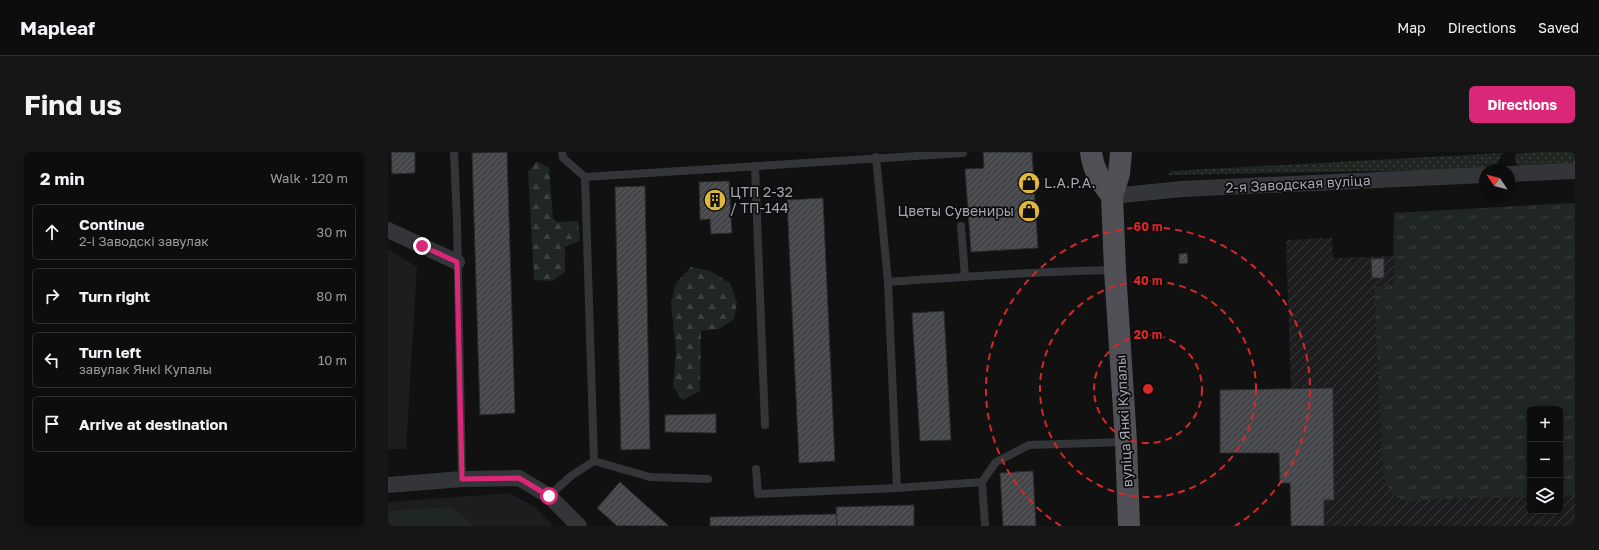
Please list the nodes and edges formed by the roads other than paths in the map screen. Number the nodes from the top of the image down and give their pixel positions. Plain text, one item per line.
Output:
1 (454, 152) edge
2 (562, 152) edge
3 (1091, 152) edge
4 (1121, 152) edge
5 (963, 153) edge
6 (876, 157) junction
7 (755, 166) junction
8 (1575, 171) edge
9 (1515, 174) edge
10 (1479, 175) edge
11 (585, 177) junction
12 (1112, 196) junction
13 (961, 226) dead end
14 (388, 230) edge
15 (457, 262) junction
16 (1115, 270) junction
17 (965, 277) junction
18 (888, 282) junction
19 (765, 425) dead end
20 (1126, 442) junction
21 (594, 461) junction
22 (756, 468) dead end
23 (462, 479) junction
24 (708, 479) dead end
25 (982, 482) junction
26 (388, 485) edge
27 (897, 488) junction
28 (549, 496) junction
29 (580, 526) edge
30 (985, 526) edge
31 (1130, 526) edge

1 - 15 lane
2 - 11 lane
3 - 12 main road
4 - 12 main road, вуліца Янкі Купалы
5 - 6 lane
6 - 7 lane
6 - 18 lane
7 - 11 lane
7 - 19 lane
8 - 9 street
10 - 12 street, 2-я Заводская вуліца
11 - 21 lane
12 - 16 main road, вуліца Янкі Купалы
13 - 17 lane
14 - 15 street
15 - 23 lane
16 - 17 lane
16 - 20 main road, вуліца Янкі Купалы
17 - 18 lane
18 - 27 lane
20 - 25 lane
20 - 31 main road, вуліца Янкі Купалы
21 - 24 lane
21 - 28 lane
22 - 27 lane
23 - 26 street
23 - 28 street
25 - 27 lane
25 - 30 lane
28 - 29 street

